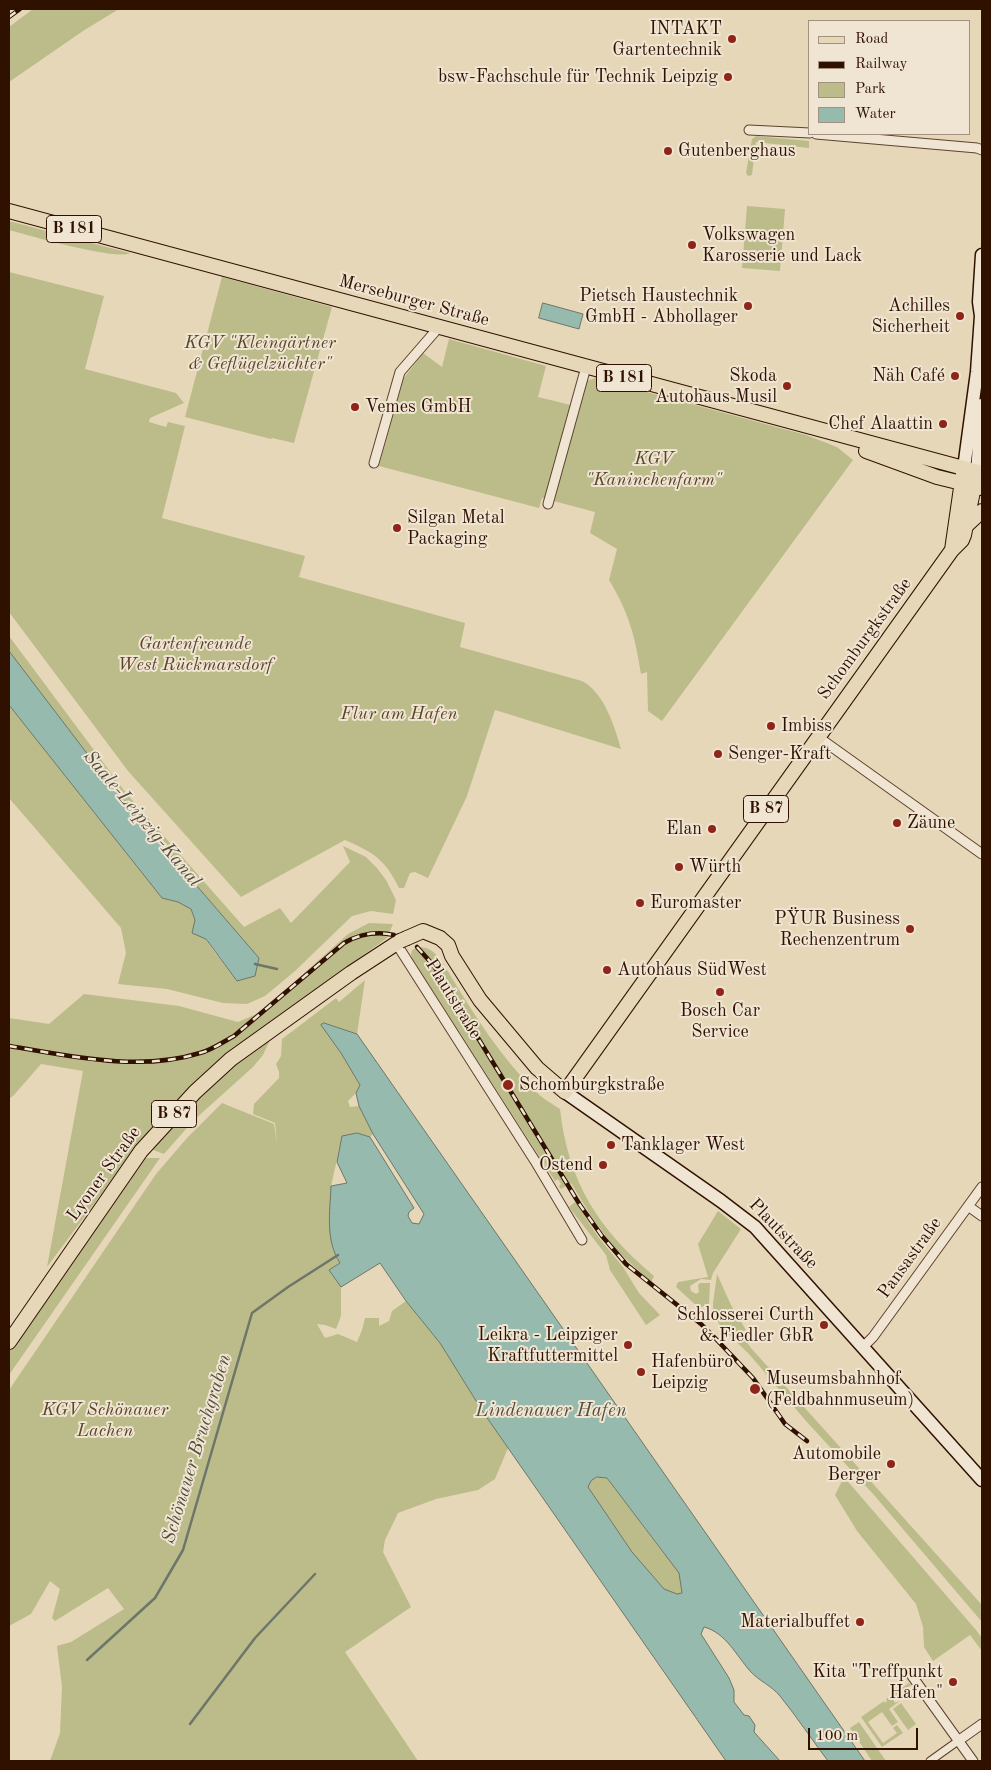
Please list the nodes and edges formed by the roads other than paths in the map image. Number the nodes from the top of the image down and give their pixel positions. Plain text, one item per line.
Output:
1 (749, 130) dead end
2 (808, 133) edge
3 (828, 135) edge
4 (982, 150) edge
5 (9, 211) edge
6 (982, 255) edge
7 (439, 327) junction
8 (586, 368) junction
9 (977, 372) junction
10 (982, 400) edge
11 (982, 406) edge
12 (810, 427) junction
13 (374, 463) dead end
14 (974, 471) edge
15 (972, 486) edge
16 (548, 504) dead end
17 (982, 511) edge
18 (966, 526) junction
19 (952, 550) junction
20 (818, 737) junction
21 (982, 854) edge
22 (403, 939) junction
23 (564, 1092) junction
24 (982, 1187) edge
25 (968, 1206) junction
26 (982, 1216) edge
27 (582, 1240) dead end
28 (9, 1342) edge
29 (863, 1347) junction
30 (982, 1480) edge
31 (912, 1676) dead end
32 (982, 1724) edge
33 (958, 1741) junction
34 (930, 1761) edge
35 (973, 1761) edge

1 - 2 street
3 - 4 street
5 - 7 main road, Merseburger Straße / B 181
6 - 9 main road
7 - 8 main road, Merseburger Straße / B 181
7 - 13 street
8 - 12 main road, Merseburger Straße / B 181
8 - 16 street
9 - 10 main road
9 - 14 main road
11 - 14 main road
12 - 14 main road, Merseburger Straße / B 181
12 - 15 main road, Merseburger Straße / B 181
14 - 15 main road, Schomburgkstraße / B 87
15 - 18 main road, Schomburgkstraße
15 - 19 main road, Schomburgkstraße / B 87
17 - 18 main road, B 87
18 - 19 main road, Schomburgkstraße / B 87
19 - 20 main road, Schomburgkstraße / B 87
20 - 21 street
20 - 23 main road, Schomburgkstraße / B 87
22 - 23 main road, Plautstraße
22 - 27 street, Plautstraße
22 - 28 main road, Lyoner Straße / B 87
23 - 29 main road, Plautstraße
24 - 25 street, Pansastraße
25 - 26 street
25 - 29 street, Pansastraße
29 - 30 main road, Plautstraße
31 - 33 street
32 - 33 street
33 - 34 street
33 - 35 street

